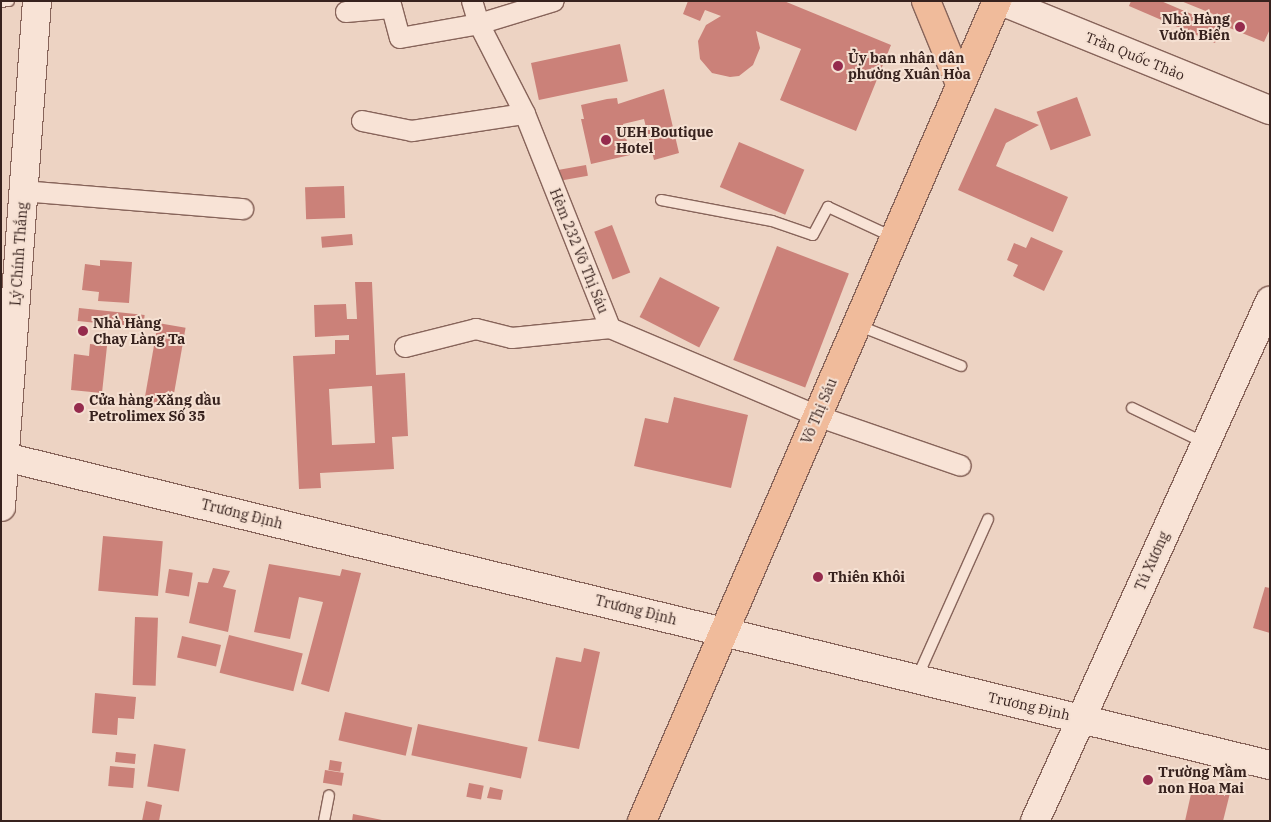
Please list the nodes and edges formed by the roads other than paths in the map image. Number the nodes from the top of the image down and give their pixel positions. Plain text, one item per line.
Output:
1 (9, 1) edge
2 (37, 1) edge
3 (472, 1) edge
4 (554, 1) edge
5 (926, 1) edge
6 (997, 1) edge
7 (1001, 1) edge
8 (1, 2) edge
9 (390, 4) edge
10 (346, 12) dead end
11 (478, 24) junction
12 (960, 84) junction
13 (1270, 110) edge
14 (525, 114) junction
15 (362, 121) dead end
16 (24, 191) junction
17 (661, 200) dead end
18 (243, 209) dead end
19 (894, 237) junction
20 (1270, 301) edge
21 (856, 325) junction
22 (610, 328) junction
23 (405, 347) dead end
24 (961, 366) dead end
25 (1132, 408) dead end
26 (817, 416) junction
27 (1206, 444) junction
28 (3, 456) edge
29 (961, 466) dead end
30 (1, 507) edge
31 (988, 520) dead end
32 (724, 632) junction
33 (916, 679) junction
34 (1081, 718) junction
35 (1270, 765) edge
36 (329, 795) dead end
37 (324, 821) edge
38 (642, 821) edge
39 (1035, 821) edge

1 - 8 lane
2 - 16 street, Lý Chính Thắng
3 - 11 street, Hẻm 232 Võ Thị Sáu
4 - 11 street
5 - 12 main road
6 - 12 main road, Võ Thị Sáu
7 - 13 street, Trần Quốc Thảo
9 - 10 street
9 - 11 street
11 - 14 street, Hẻm 232 Võ Thị Sáu
12 - 19 main road, Võ Thị Sáu
14 - 15 street
14 - 22 street, Hẻm 232 Võ Thị Sáu
16 - 18 street
16 - 28 street, Lý Chính Thắng
17 - 19 lane
19 - 21 main road, Võ Thị Sáu
20 - 27 street, Tú Xương
21 - 24 lane
21 - 26 main road, Võ Thị Sáu
22 - 23 street
22 - 26 street, Hẻm 232 Võ Thị Sáu
25 - 27 lane
26 - 29 street, Hẻm 232 Võ Thị Sáu
26 - 32 main road, Võ Thị Sáu
27 - 34 street, Tú Xương
28 - 30 street, Lý Chính Thắng
28 - 32 street, Trương Định
31 - 33 lane
32 - 33 street, Trương Định
32 - 38 main road, Võ Thị Sáu
33 - 34 street, Trương Định
34 - 35 street, Trương Định
34 - 39 street, Tú Xương
36 - 37 lane

